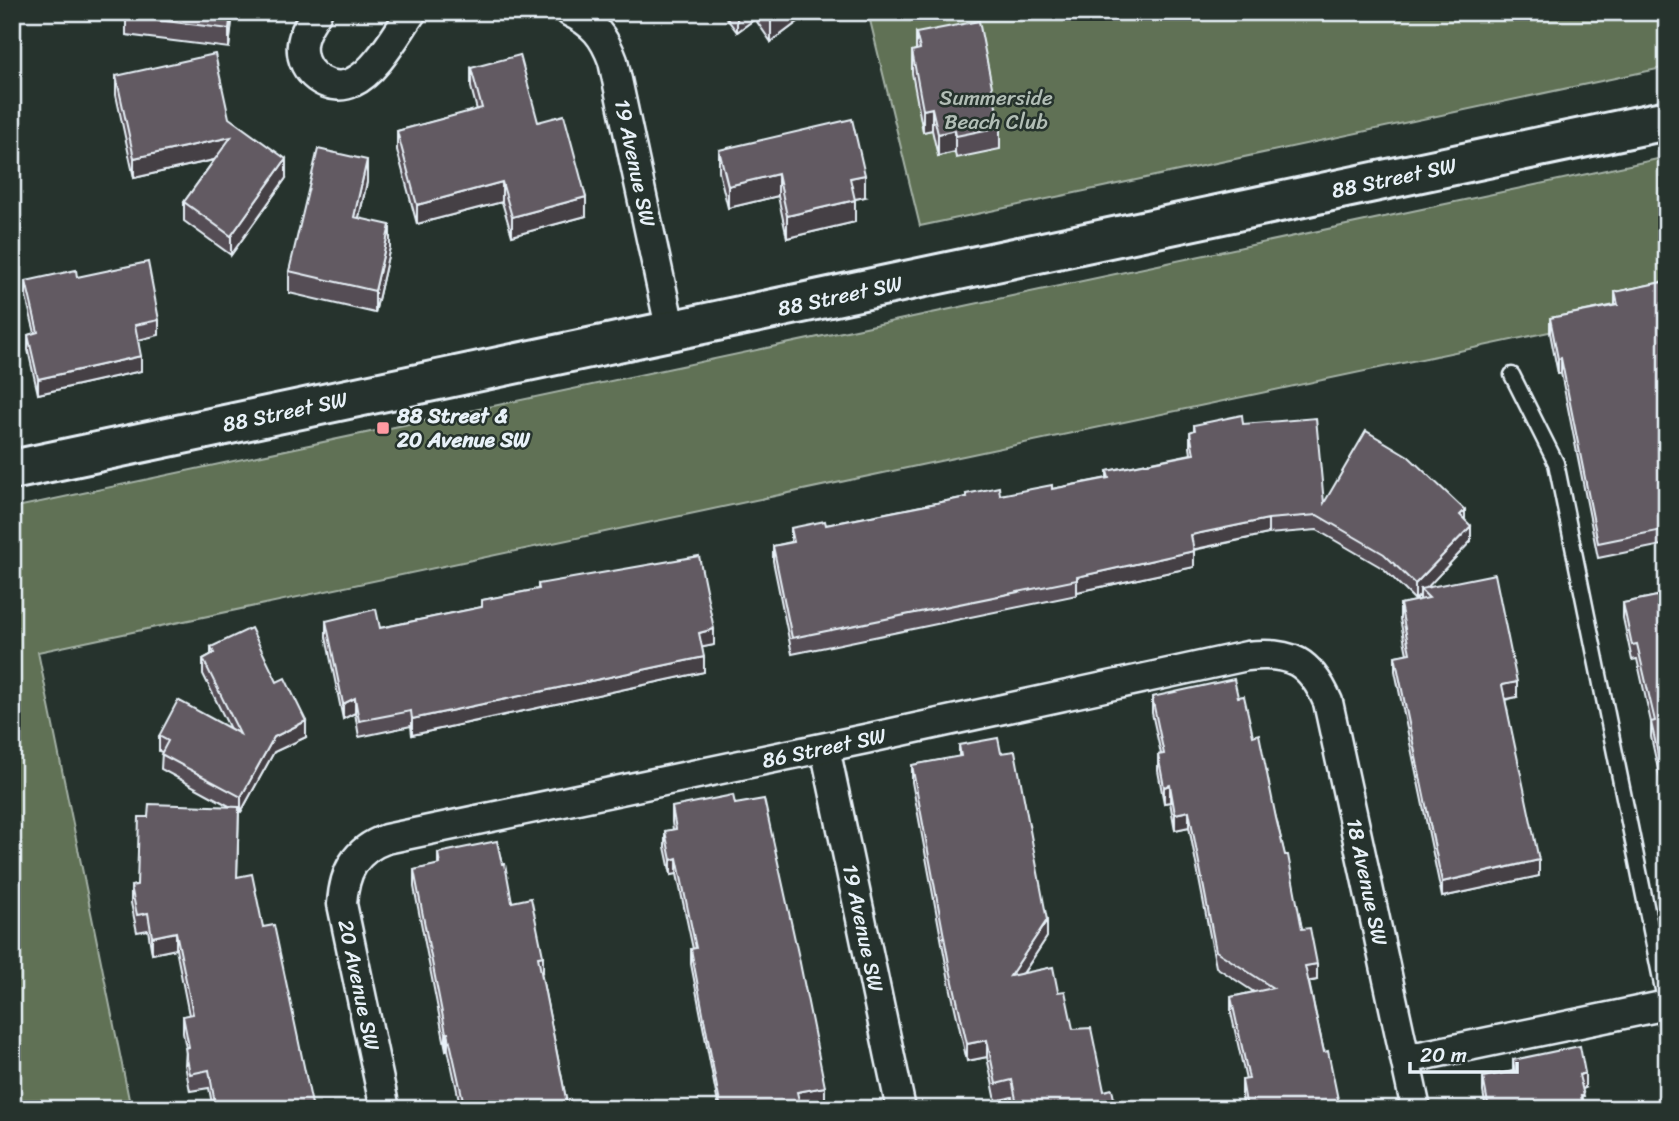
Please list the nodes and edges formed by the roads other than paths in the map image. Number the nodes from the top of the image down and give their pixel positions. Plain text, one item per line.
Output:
1 (317, 12) edge
2 (411, 12) edge
3 (570, 12) edge
4 (1667, 120) edge
5 (671, 332) junction
6 (1512, 375) dead end
7 (12, 470) edge
8 (1302, 664) joint
9 (825, 748) junction
10 (351, 863) joint
11 (1666, 1006) edge
12 (1406, 1059) junction
13 (385, 1109) edge
14 (901, 1109) edge
15 (1416, 1109) edge

1 - 2 street
3 - 5 street, 19 Avenue SW
4 - 5 street, 88 Street SW
5 - 7 street, 88 Street SW
6 - 11 lane
8 - 9 street, 86 Street SW
8 - 12 street, 18 Avenue SW
9 - 10 street, 86 Street SW
9 - 14 street, 19 Avenue SW
10 - 13 street, 20 Avenue SW
11 - 12 street
12 - 15 street, 18 Avenue SW

